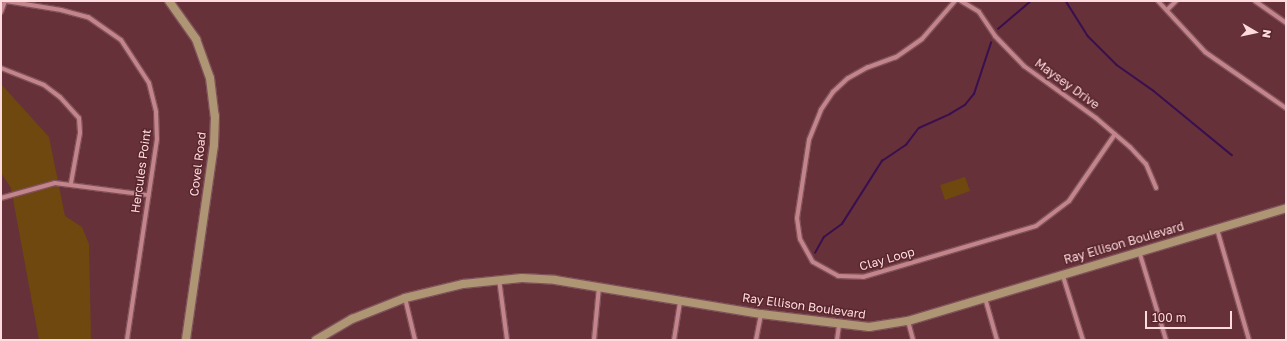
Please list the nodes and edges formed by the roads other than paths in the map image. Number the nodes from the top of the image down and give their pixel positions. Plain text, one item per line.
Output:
1 (5, 1) edge
2 (169, 1) edge
3 (955, 1) edge
4 (961, 1) edge
5 (1158, 1) edge
6 (1176, 1) edge
7 (1255, 1) edge
8 (1167, 10) junction
9 (1, 12) edge
10 (1286, 23) edge
11 (1, 68) edge
12 (1286, 108) edge
13 (1115, 134) junction
14 (71, 183) junction
15 (1156, 188) dead end
16 (148, 195) junction
17 (1, 198) edge
18 (1286, 208) edge
19 (1217, 228) junction
20 (1139, 251) junction
21 (1062, 274) junction
22 (499, 279) junction
23 (599, 287) junction
24 (985, 297) junction
25 (405, 298) junction
26 (680, 300) junction
27 (761, 314) junction
28 (908, 321) junction
29 (839, 325) junction
30 (127, 340) edge
31 (186, 340) edge
32 (316, 340) edge
33 (415, 340) edge
34 (507, 340) edge
35 (594, 340) edge
36 (674, 340) edge
37 (756, 340) edge
38 (837, 340) edge
39 (913, 340) edge
40 (998, 340) edge
41 (1082, 340) edge
42 (1166, 340) edge
43 (1249, 340) edge

1 - 9 street
1 - 16 street, Hercules Point
2 - 31 street, Covel Road
3 - 13 street, Clay Loop
4 - 13 street, Maysey Drive
5 - 8 street
6 - 8 street
7 - 10 street
8 - 12 street
11 - 14 street
13 - 15 street, Maysey Drive
14 - 16 street
14 - 17 street
16 - 30 street, Hercules Point
18 - 19 street, Ray Ellison Boulevard
19 - 20 street, Ray Ellison Boulevard
19 - 43 street
20 - 21 street, Ray Ellison Boulevard
20 - 42 street
21 - 24 street, Ray Ellison Boulevard
21 - 41 street
22 - 23 street, Ray Ellison Boulevard
22 - 25 street, Ray Ellison Boulevard
22 - 34 street
23 - 26 street, Ray Ellison Boulevard
23 - 35 street
24 - 28 street, Ray Ellison Boulevard
24 - 40 street
25 - 32 street, Ray Ellison Boulevard
25 - 33 street
26 - 27 street, Ray Ellison Boulevard
26 - 36 street
27 - 29 street, Ray Ellison Boulevard
27 - 37 street
28 - 29 street, Ray Ellison Boulevard
28 - 39 street
29 - 38 street

